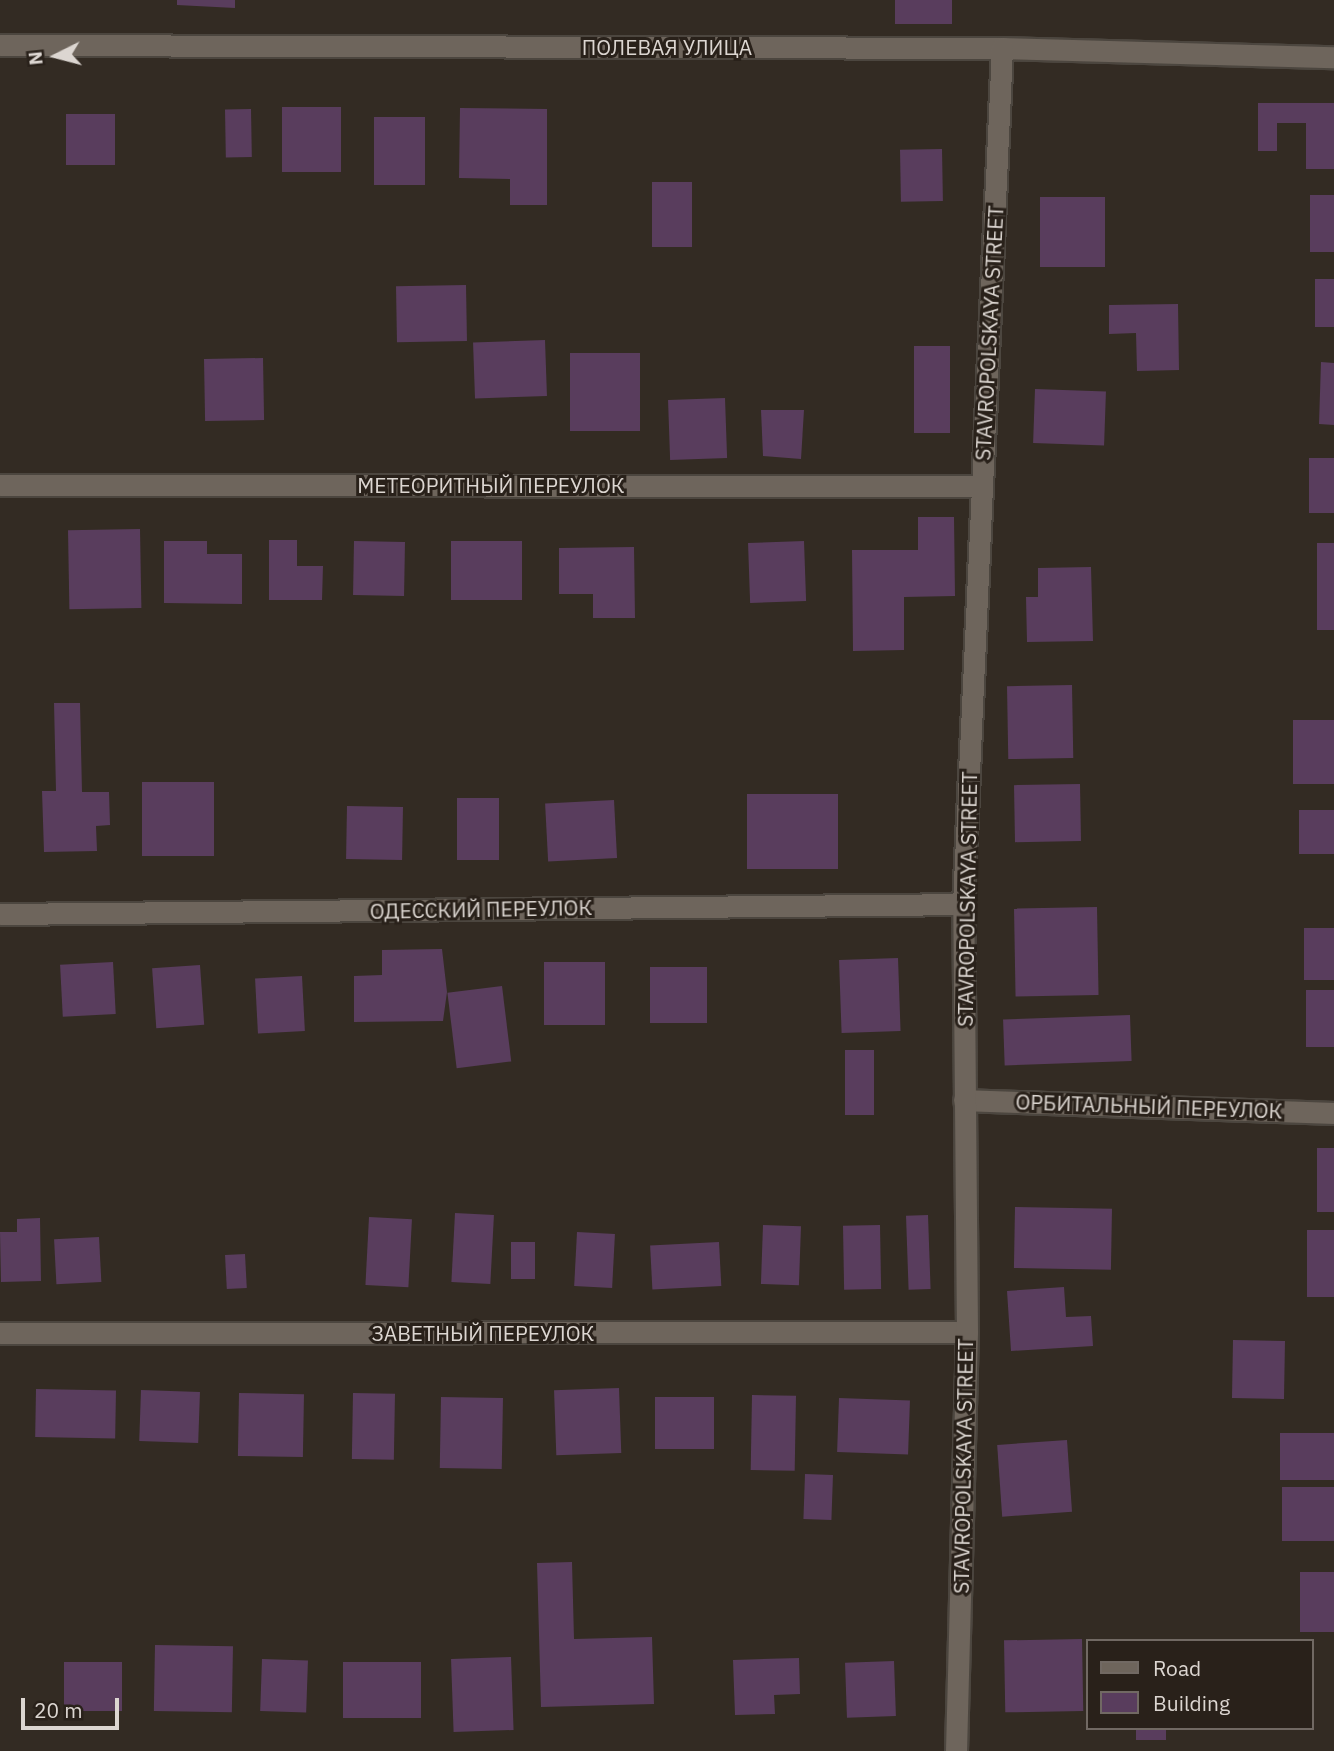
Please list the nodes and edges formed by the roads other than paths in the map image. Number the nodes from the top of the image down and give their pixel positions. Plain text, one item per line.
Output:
1 (0, 46) edge
2 (1002, 48) junction
3 (1334, 57) edge
4 (0, 485) edge
5 (982, 485) junction
6 (963, 904) junction
7 (0, 914) edge
8 (964, 1100) junction
9 (1334, 1112) edge
10 (967, 1332) junction
11 (0, 1333) edge
12 (956, 1751) edge

1 - 2 street, ПОЛЕВАЯ УЛИЦА
2 - 3 street, ПОЛЕВАЯ УЛИЦА
2 - 5 street, STAVROPOLSKAYA STREET
4 - 5 street, МЕТЕОРИТНЫЙ ПЕРЕУЛОК
5 - 6 street, STAVROPOLSKAYA STREET
6 - 7 street, ОДЕССКИЙ ПЕРЕУЛОК
6 - 8 street, STAVROPOLSKAYA STREET
8 - 9 street, ОРБИТАЛЬНЫЙ ПЕРЕУЛОК
8 - 10 street, STAVROPOLSKAYA STREET
10 - 11 street, ЗАВЕТНЫЙ ПЕРЕУЛОК
10 - 12 street, STAVROPOLSKAYA STREET

